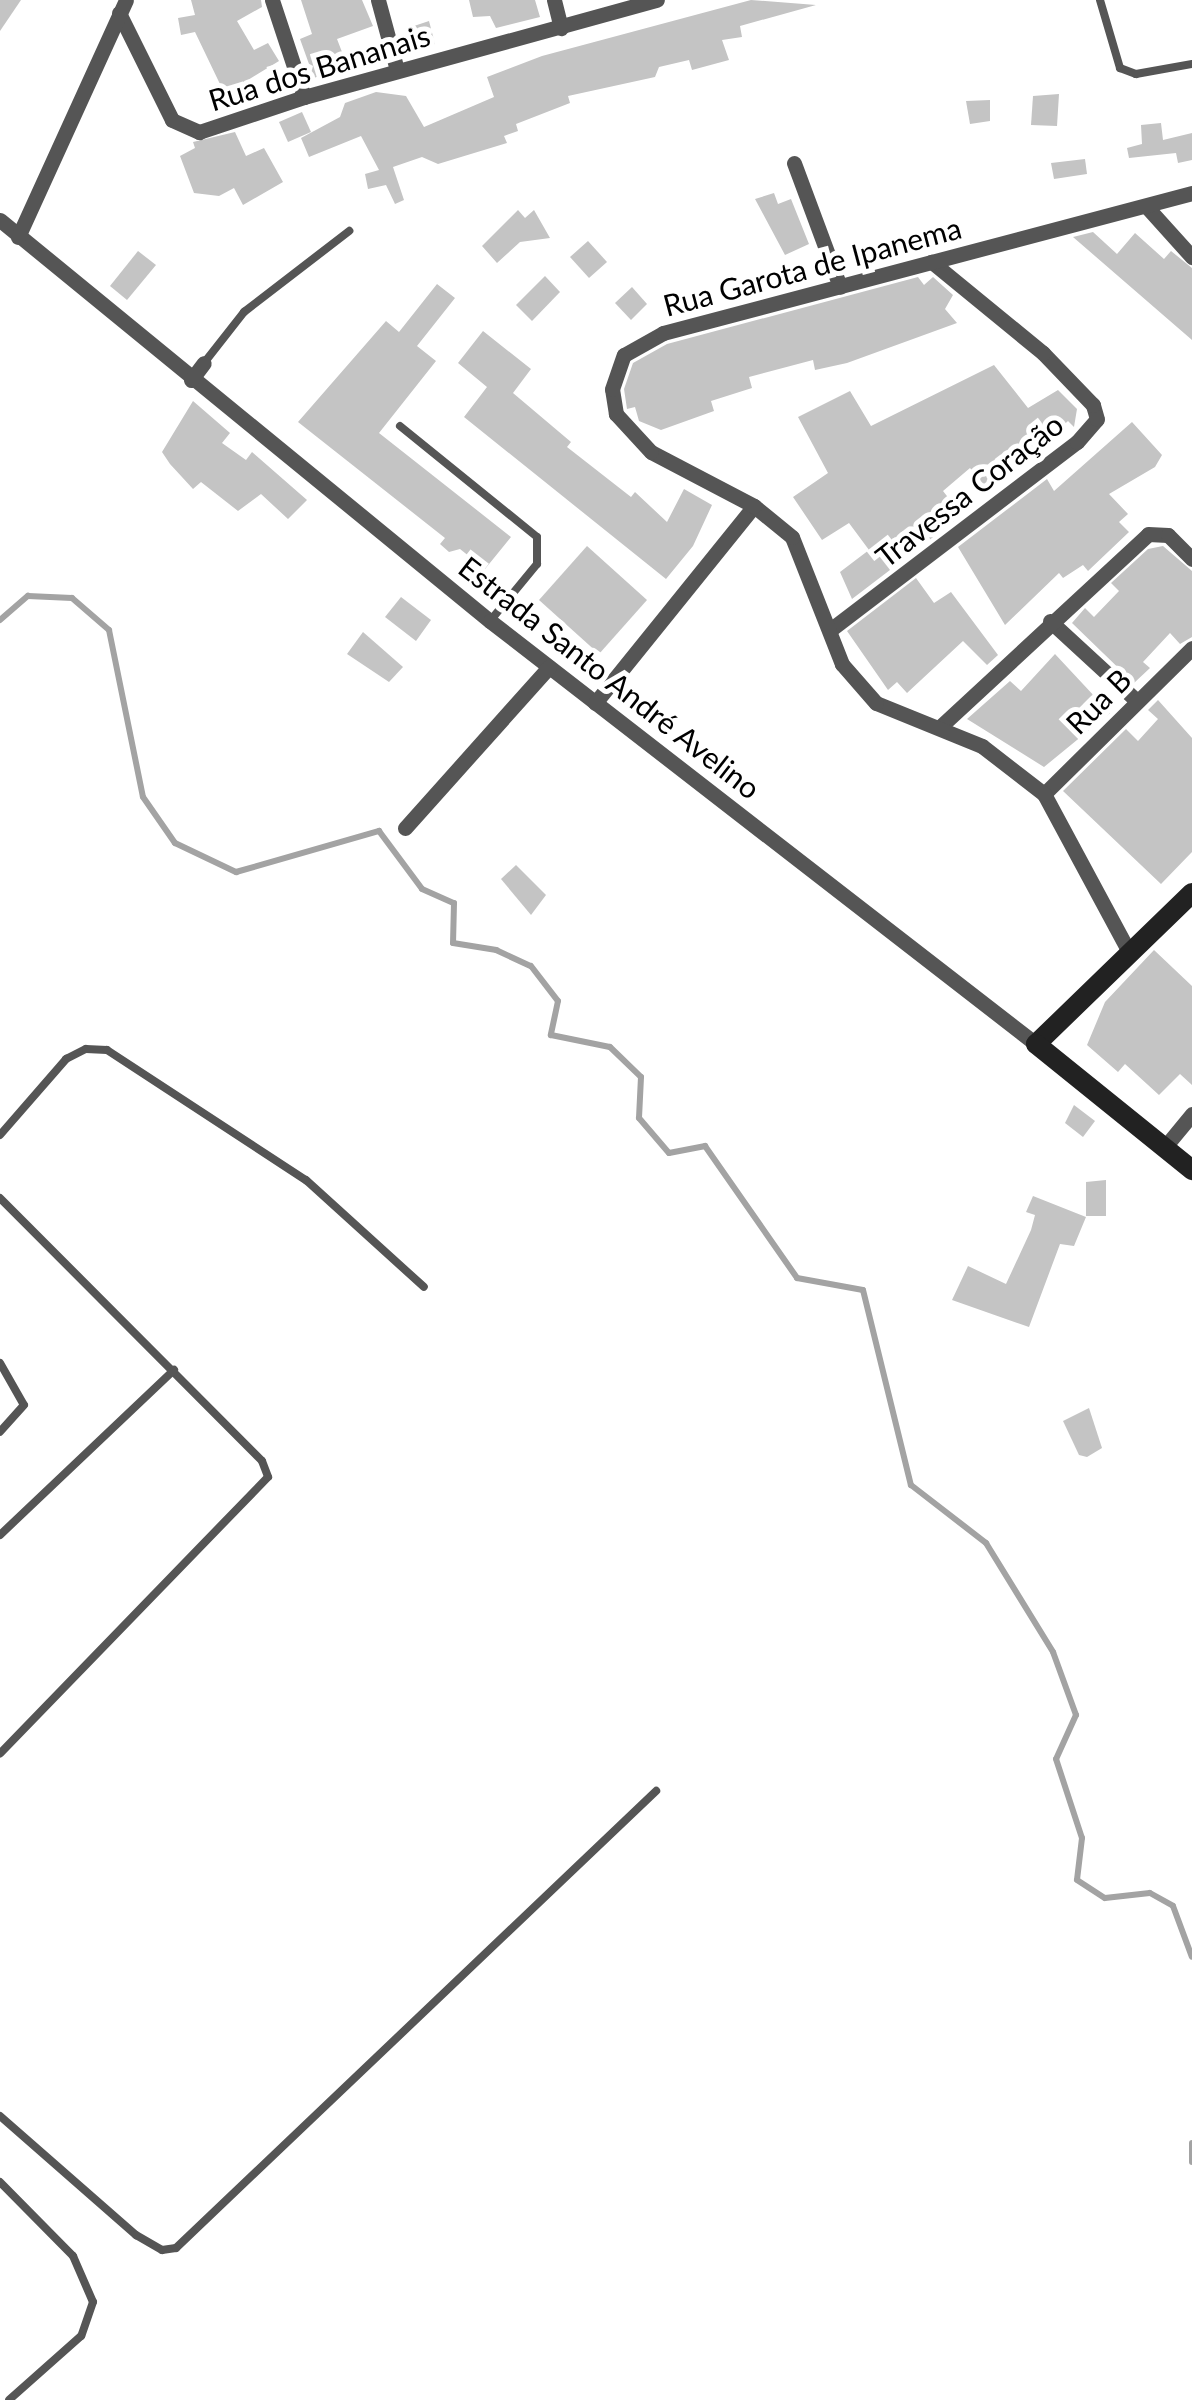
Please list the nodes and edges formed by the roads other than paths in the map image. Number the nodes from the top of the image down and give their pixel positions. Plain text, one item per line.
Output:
1 (272, 0) edge
2 (378, 0) edge
3 (554, 0) edge
4 (657, 0) edge
5 (1100, 0) edge
6 (123, 6) edge
7 (561, 28) junction
8 (1192, 64) edge
9 (398, 70) junction
10 (304, 96) junction
11 (794, 163) dead end
12 (1192, 193) edge
13 (1146, 206) junction
14 (0, 220) edge
15 (349, 231) dead end
16 (18, 237) junction
17 (1192, 257) edge
18 (932, 262) junction
19 (840, 286) junction
20 (204, 362) joint
21 (190, 380) junction
22 (400, 426) dead end
23 (754, 506) junction
24 (1192, 559) edge
25 (1050, 620) junction
26 (490, 621) junction
27 (830, 630) junction
28 (1192, 648) edge
29 (549, 667) junction
30 (1136, 700) junction
31 (595, 702) junction
32 (942, 726) junction
33 (1044, 794) junction
34 (405, 828) dead end
35 (1192, 893) edge
36 (1128, 950) junction
37 (1036, 1044) junction
38 (1192, 1114) edge
39 (0, 1136) edge
40 (1164, 1148) junction
41 (1192, 1170) edge
42 (0, 1198) edge
43 (424, 1287) dead end
44 (0, 1363) edge
45 (174, 1370) junction
46 (0, 1432) edge
47 (0, 1535) edge
48 (0, 1754) edge
49 (656, 1791) dead end
50 (0, 2116) edge
51 (0, 2182) edge
52 (9, 2400) edge

1 - 10 street
2 - 9 street
3 - 7 street
4 - 7 street, Rua dos Bananais
5 - 8 lane
6 - 10 street, Rua dos Bananais
6 - 16 street
7 - 9 street, Rua dos Bananais
9 - 10 street, Rua dos Bananais
11 - 19 street
12 - 13 street, Rua Garota de Ipanema
13 - 17 street
13 - 18 street, Rua Garota de Ipanema
14 - 16 street, Estrada Santo André Avelino
15 - 20 lane
16 - 21 street, Estrada Santo André Avelino
18 - 19 street, Rua Garota de Ipanema
18 - 27 street, Travessa Coração
19 - 23 street, Rua Garota de Ipanema
20 - 21 street
21 - 26 street, Estrada Santo André Avelino
22 - 26 lane
23 - 27 street, Rua Garota de Ipanema
23 - 31 street
24 - 25 street
25 - 30 street
25 - 32 street
26 - 29 street, Estrada Santo André Avelino
27 - 32 street, Rua Garota de Ipanema
28 - 30 street, Rua B
29 - 31 street, Estrada Santo André Avelino
29 - 34 street
30 - 33 street, Rua B
31 - 37 street, Estrada Santo André Avelino
32 - 33 street, Rua Garota de Ipanema
33 - 36 street, Rua Garota de Ipanema
35 - 36 main road
36 - 37 main road
37 - 40 main road, Estrada Santo André Avelino
38 - 40 street
39 - 43 lane
40 - 41 main road, Estrada Santo André Avelino
42 - 45 lane
44 - 46 lane
45 - 47 lane
45 - 48 lane
49 - 50 lane
51 - 52 lane

